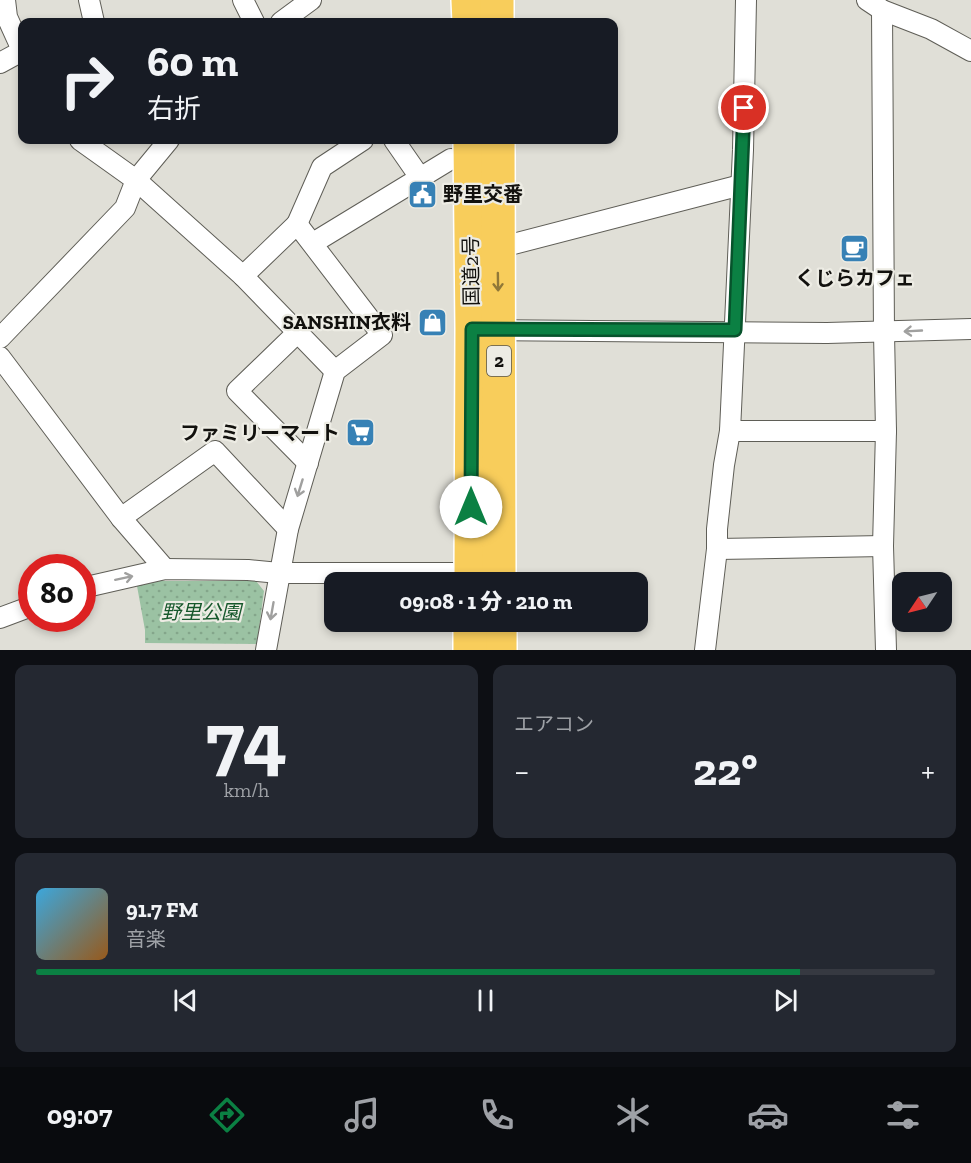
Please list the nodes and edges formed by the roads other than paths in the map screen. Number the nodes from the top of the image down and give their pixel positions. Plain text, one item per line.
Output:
1 (5, 0) edge
2 (89, 0) edge
3 (243, 0) edge
4 (312, 0) edge
5 (468, 0) edge
6 (497, 0) edge
7 (746, 0) edge
8 (875, 5) edge
9 (93, 18) edge
10 (252, 18) edge
11 (287, 18) edge
12 (469, 18) edge
13 (497, 18) edge
14 (18, 42) edge
15 (971, 51) edge
16 (18, 53) edge
17 (0, 63) edge
18 (86, 144) edge
19 (162, 144) edge
20 (354, 144) edge
21 (397, 144) edge
22 (498, 144) edge
23 (460, 149) edge
24 (421, 179) junction
25 (136, 180) junction
26 (741, 185) junction
27 (297, 224) junction
28 (313, 243) junction
29 (498, 248) junction
30 (243, 276) junction
31 (485, 329) junction
32 (971, 329) edge
33 (735, 330) junction
34 (297, 333) junction
35 (884, 333) junction
36 (0, 338) edge
37 (0, 357) edge
38 (335, 371) junction
39 (730, 431) junction
40 (886, 431) junction
41 (308, 463) junction
42 (121, 518) junction
43 (288, 529) junction
44 (883, 546) junction
45 (717, 549) junction
46 (165, 569) junction
47 (480, 572) edge
48 (279, 573) junction
49 (324, 574) edge
50 (96, 585) edge
51 (18, 611) edge
52 (0, 618) edge
53 (470, 632) edge
54 (500, 632) edge
55 (266, 650) edge
56 (470, 650) edge
57 (500, 650) edge
58 (705, 650) edge
59 (886, 650) edge

1 - 14 street
2 - 9 street
3 - 10 street
4 - 11 street
5 - 12 highway
6 - 13 highway
7 - 26 street
8 - 15 street
8 - 35 street
16 - 17 street
18 - 25 street
19 - 25 street
20 - 27 street
21 - 24 street
22 - 29 highway, 国道2号 / 2
23 - 24 street
23 - 31 highway, 国道2号 / 2
24 - 28 street
25 - 30 street
25 - 36 street
26 - 29 street
26 - 33 street
27 - 28 street
27 - 30 street
28 - 38 street
29 -> 31 highway, 国道2号 / 2
30 - 34 street
31 - 33 street
31 - 47 highway, 国道2号 / 2
32 -> 35 street
33 - 35 street
33 - 39 street
34 - 38 street
34 - 41 street
35 - 40 street
37 - 42 street
38 - 41 street
39 - 40 street
39 - 45 street
40 - 44 street
41 -> 43 street
42 - 43 street
42 - 46 street
43 - 48 street
44 - 45 street
44 - 59 street
45 - 58 street
46 - 48 street
50 -> 46 street
48 - 49 street
48 -> 55 street
51 - 52 street
53 - 56 highway
54 - 57 highway

